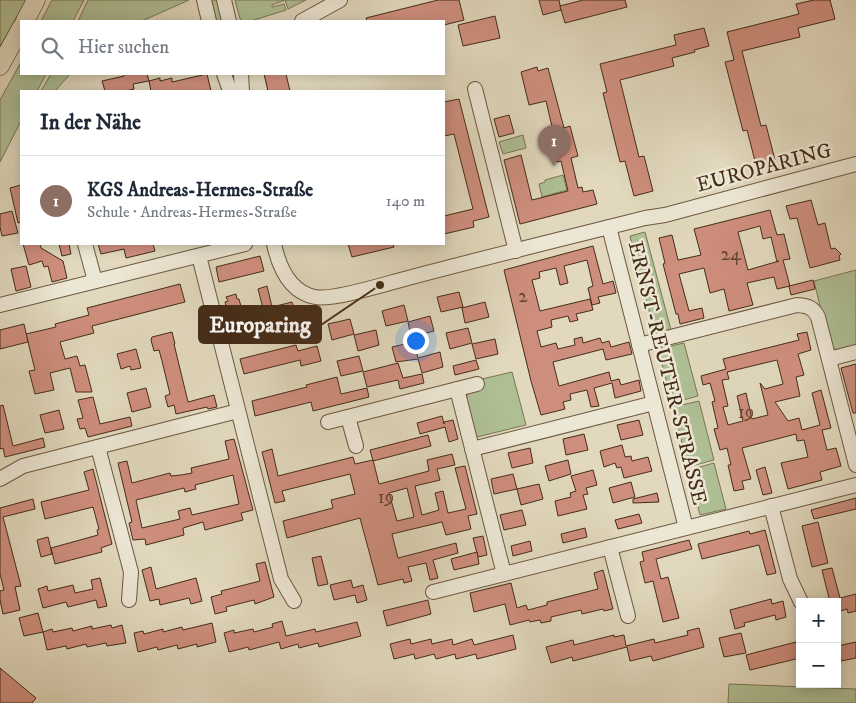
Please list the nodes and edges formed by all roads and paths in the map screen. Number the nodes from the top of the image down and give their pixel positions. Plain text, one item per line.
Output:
1 (36, 0) edge
2 (204, 0) edge
3 (224, 0) edge
4 (340, 0) edge
5 (26, 20) edge
6 (209, 20) edge
7 (229, 20) edge
8 (304, 20) edge
9 (20, 30) edge
10 (0, 66) edge
11 (224, 75) edge
12 (241, 75) edge
13 (475, 89) dead end
14 (230, 90) edge
15 (242, 90) edge
16 (856, 164) edge
17 (609, 228) junction
18 (85, 245) edge
19 (241, 245) edge
20 (274, 245) edge
21 (516, 250) junction
22 (199, 256) junction
23 (95, 281) junction
24 (0, 305) edge
25 (639, 346) junction
26 (856, 352) edge
27 (829, 359) junction
28 (477, 384) dead end
29 (457, 390) junction
30 (654, 403) junction
31 (238, 412) junction
32 (348, 417) junction
33 (328, 422) dead end
34 (356, 446) dead end
35 (98, 447) junction
36 (472, 449) junction
37 (856, 465) edge
38 (0, 479) edge
39 (856, 485) edge
40 (771, 506) junction
41 (686, 528) junction
42 (610, 547) junction
43 (504, 574) junction
44 (433, 592) dead end
45 (799, 598) edge
46 (129, 600) dead end
47 (294, 600) dead end
48 (628, 616) dead end

1 - 5 main road
2 - 6 street
3 - 7 street
4 - 8 street
9 - 10 main road
11 - 14 street
12 - 15 street
13 - 21 street
16 - 17 street, EUROPARING
17 - 21 street, EUROPARING
17 - 25 street, ERNST-REUTER-STRASSE
18 - 23 street
19 - 22 street
20 - 21 street, EUROPARING
22 - 23 street
22 - 31 street
23 - 24 street
25 - 27 street
25 - 30 street, ERNST-REUTER-STRASSE
26 - 27 street
27 - 37 street
28 - 29 street
29 - 32 street
29 - 36 street
30 - 36 street
30 - 41 street, ERNST-REUTER-STRASSE
31 - 35 street
31 - 47 street
32 - 33 street
32 - 34 street
35 - 38 street
35 - 46 street
36 - 43 street
39 - 40 street
40 - 41 street
40 - 45 street
41 - 42 street
42 - 43 street
42 - 48 street
43 - 44 street

